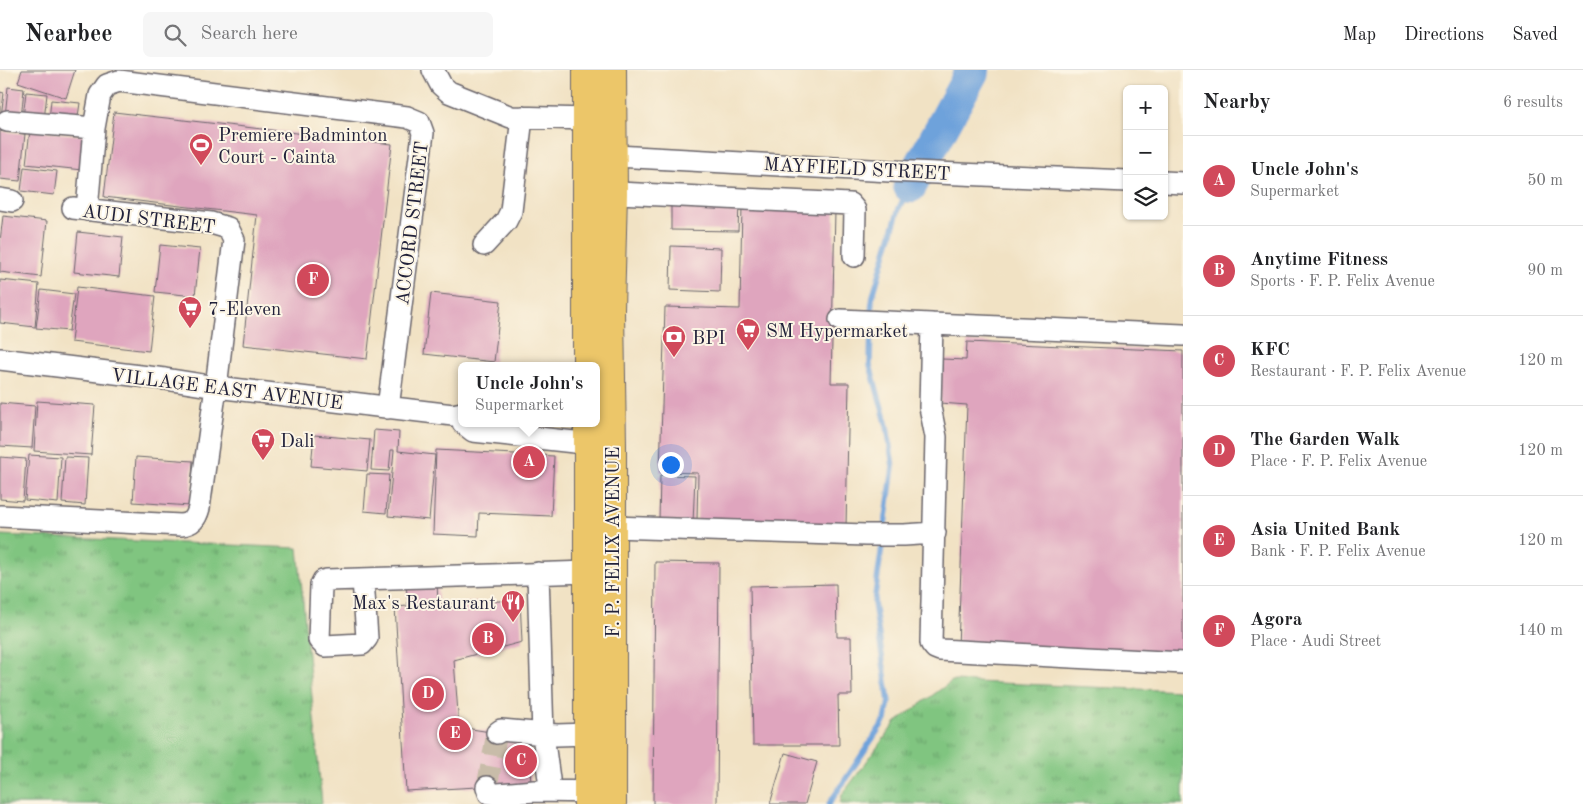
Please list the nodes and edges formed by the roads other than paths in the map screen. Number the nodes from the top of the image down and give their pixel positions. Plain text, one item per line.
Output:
1 (433, 70) edge
2 (588, 70) edge
3 (612, 70) edge
4 (522, 117) junction
5 (588, 119) junction
6 (7, 121) dead end
7 (94, 128) junction
8 (600, 155) junction
9 (1123, 180) edge
10 (1168, 182) edge
11 (1183, 183) edge
12 (600, 192) junction
13 (80, 209) joint
14 (484, 245) dead end
15 (854, 256) dead end
16 (840, 320) dead end
17 (932, 324) junction
18 (1183, 335) edge
19 (0, 359) edge
20 (588, 362) edge
21 (216, 387) junction
22 (388, 408) junction
23 (458, 418) edge
24 (600, 420) edge
25 (469, 427) edge
26 (545, 431) edge
27 (599, 431) edge
28 (0, 516) edge
29 (612, 527) junction
30 (935, 532) junction
31 (588, 572) junction
32 (538, 573) junction
33 (363, 579) dead end
34 (1183, 664) edge
35 (497, 733) dead end
36 (588, 734) junction
37 (543, 735) junction
38 (549, 779) dead end
39 (487, 787) dead end
40 (600, 798) edge

1 - 4 street
2 - 5 main road, F. P. FELIX AVENUE
3 - 8 main road, F. P. FELIX AVENUE
4 - 5 street
4 - 14 street
5 - 8 main road, F. P. FELIX AVENUE
6 - 7 street
7 - 13 street, ACCORD STREET
7 - 22 street, ACCORD STREET
8 - 9 street, MAYFIELD STREET
8 - 12 main road, F. P. FELIX AVENUE
10 - 11 street
12 - 15 street
12 - 20 main road, F. P. FELIX AVENUE
12 - 24 main road, F. P. FELIX AVENUE
13 - 21 street, AUDI STREET
16 - 17 street
17 - 18 street
17 - 30 street
19 - 21 street, VILLAGE EAST AVENUE
21 - 22 street, VILLAGE EAST AVENUE
21 - 28 street, AUDI STREET
22 - 23 street, VILLAGE EAST AVENUE
25 - 26 street, VILLAGE EAST AVENUE
26 - 27 street, VILLAGE EAST AVENUE
27 - 29 main road, F. P. FELIX AVENUE
27 - 31 main road, F. P. FELIX AVENUE
29 - 30 street
29 - 40 main road, F. P. FELIX AVENUE
30 - 34 street
31 - 32 street
31 - 36 main road, F. P. FELIX AVENUE
32 - 33 street
32 - 37 street
35 - 37 street
36 - 37 street
36 - 40 main road, F. P. FELIX AVENUE
37 - 38 street
39 - 40 street

